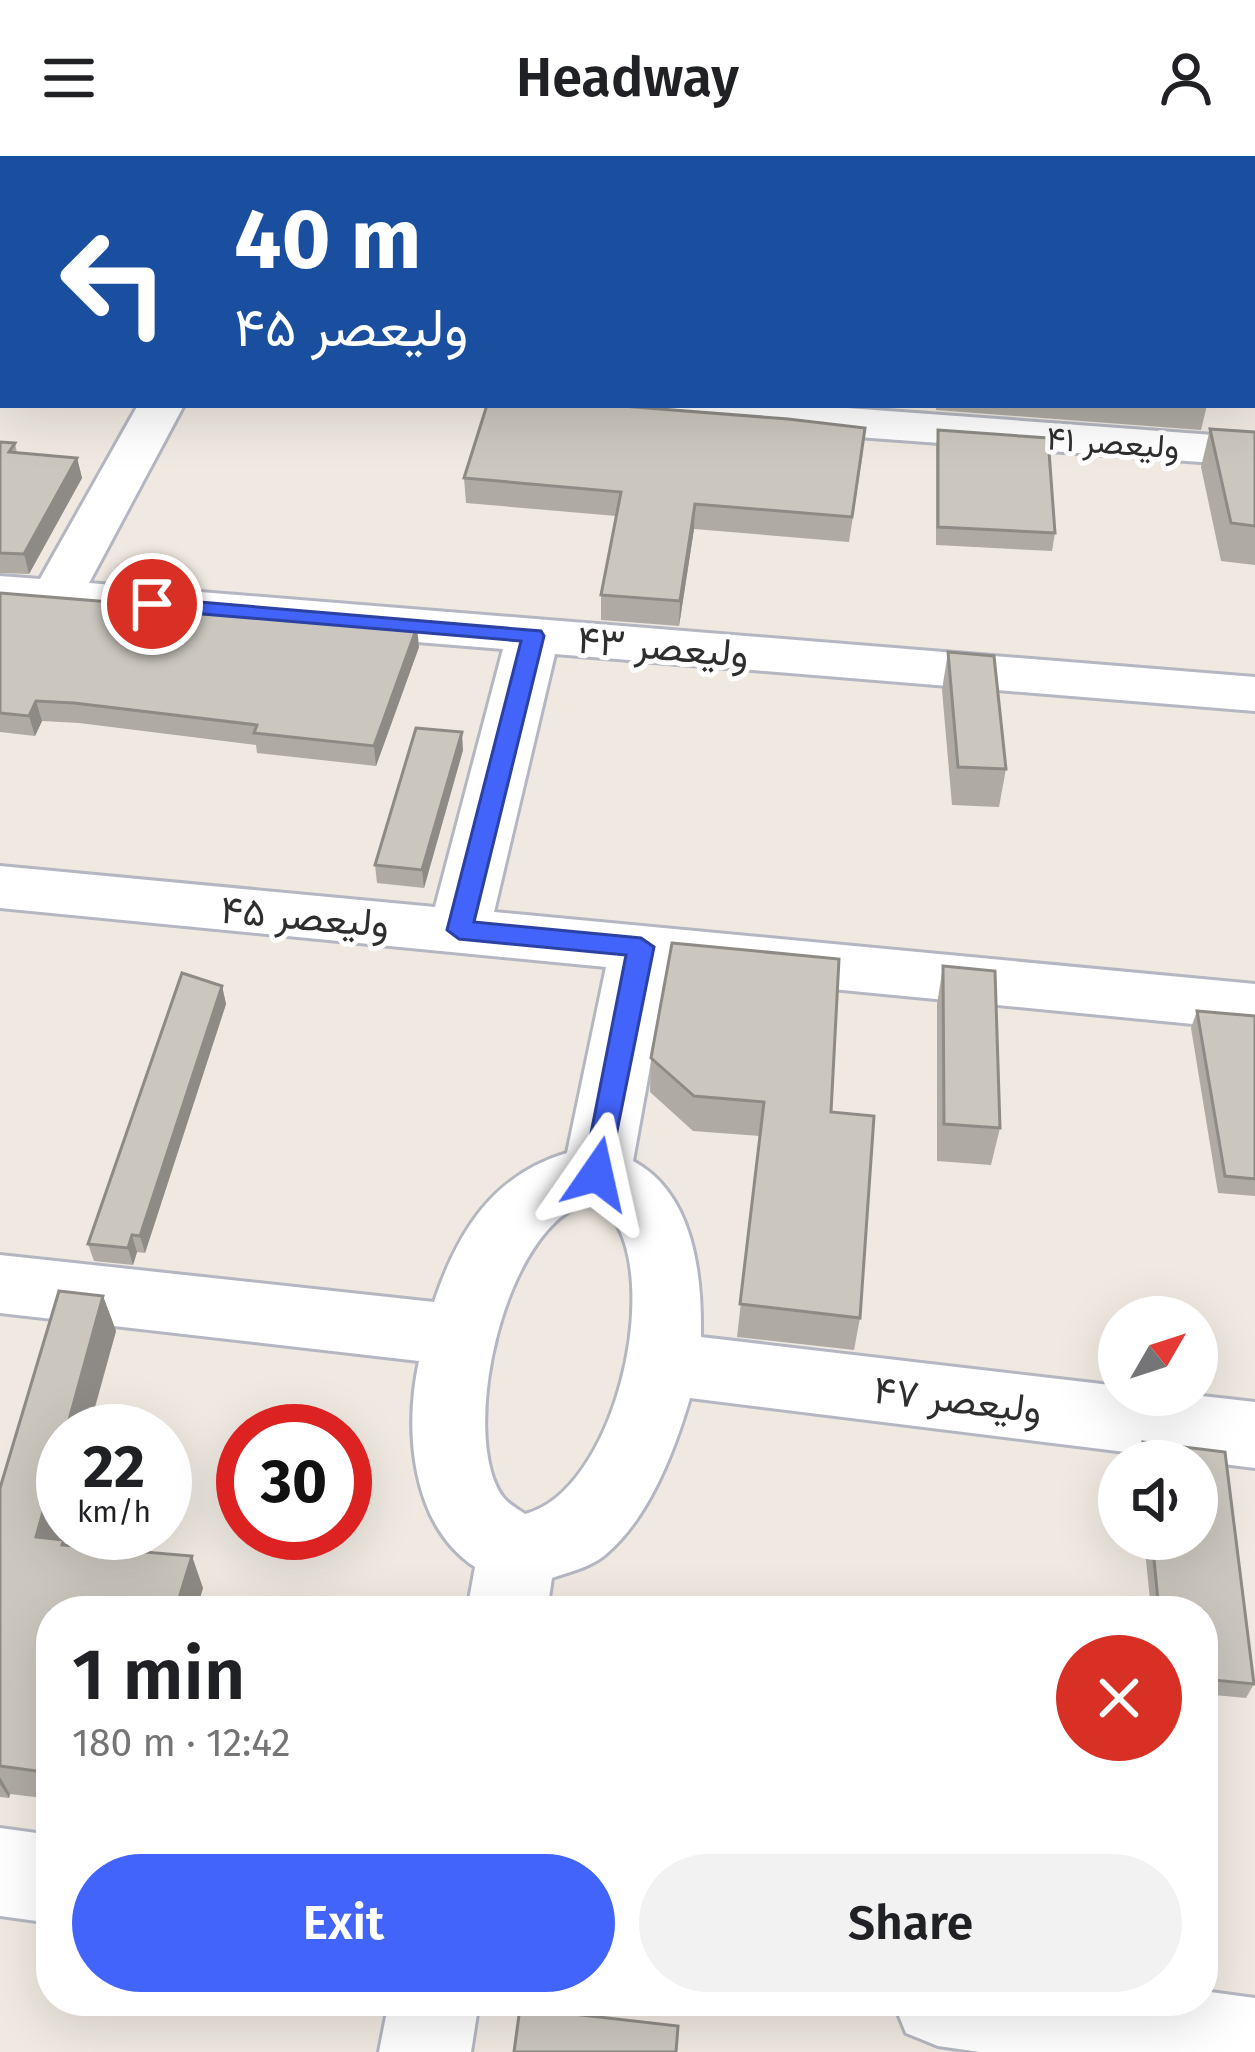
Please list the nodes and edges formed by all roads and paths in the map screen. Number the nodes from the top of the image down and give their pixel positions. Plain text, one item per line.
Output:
1 (159, 408) edge
2 (653, 408) edge
3 (1255, 452) edge
4 (0, 592) edge
5 (56, 597) junction
6 (533, 636) junction
7 (1255, 694) edge
8 (0, 887) edge
9 (459, 930) junction
10 (641, 947) junction
11 (1255, 1007) edge
12 (597, 1174) junction
13 (0, 1284) edge
14 (461, 1335) junction
15 (660, 1363) junction
16 (1255, 1435) edge
17 (512, 1581) edge
18 (0, 1872) edge
19 (36, 1877) edge
20 (431, 2016) edge
21 (1049, 2016) edge
22 (1255, 2044) edge
23 (424, 2052) edge

1 - 5 street
2 - 3 street, ولیعصر ۴۱
4 - 5 street, ولیعصر ۴۳
5 - 6 street, ولیعصر ۴۳
6 - 7 street, ولیعصر ۴۳
6 - 9 street
8 - 9 street, ولیعصر ۴۵
9 - 10 street, ولیعصر ۴۵
10 - 11 street, ولیعصر ۴۵
10 - 12 street
12 - 14 street
12 - 15 street
13 - 14 street
14 - 17 street
15 - 16 street, ولیعصر ۴۷
15 - 17 street
18 - 19 street
20 - 23 street
21 - 22 street

